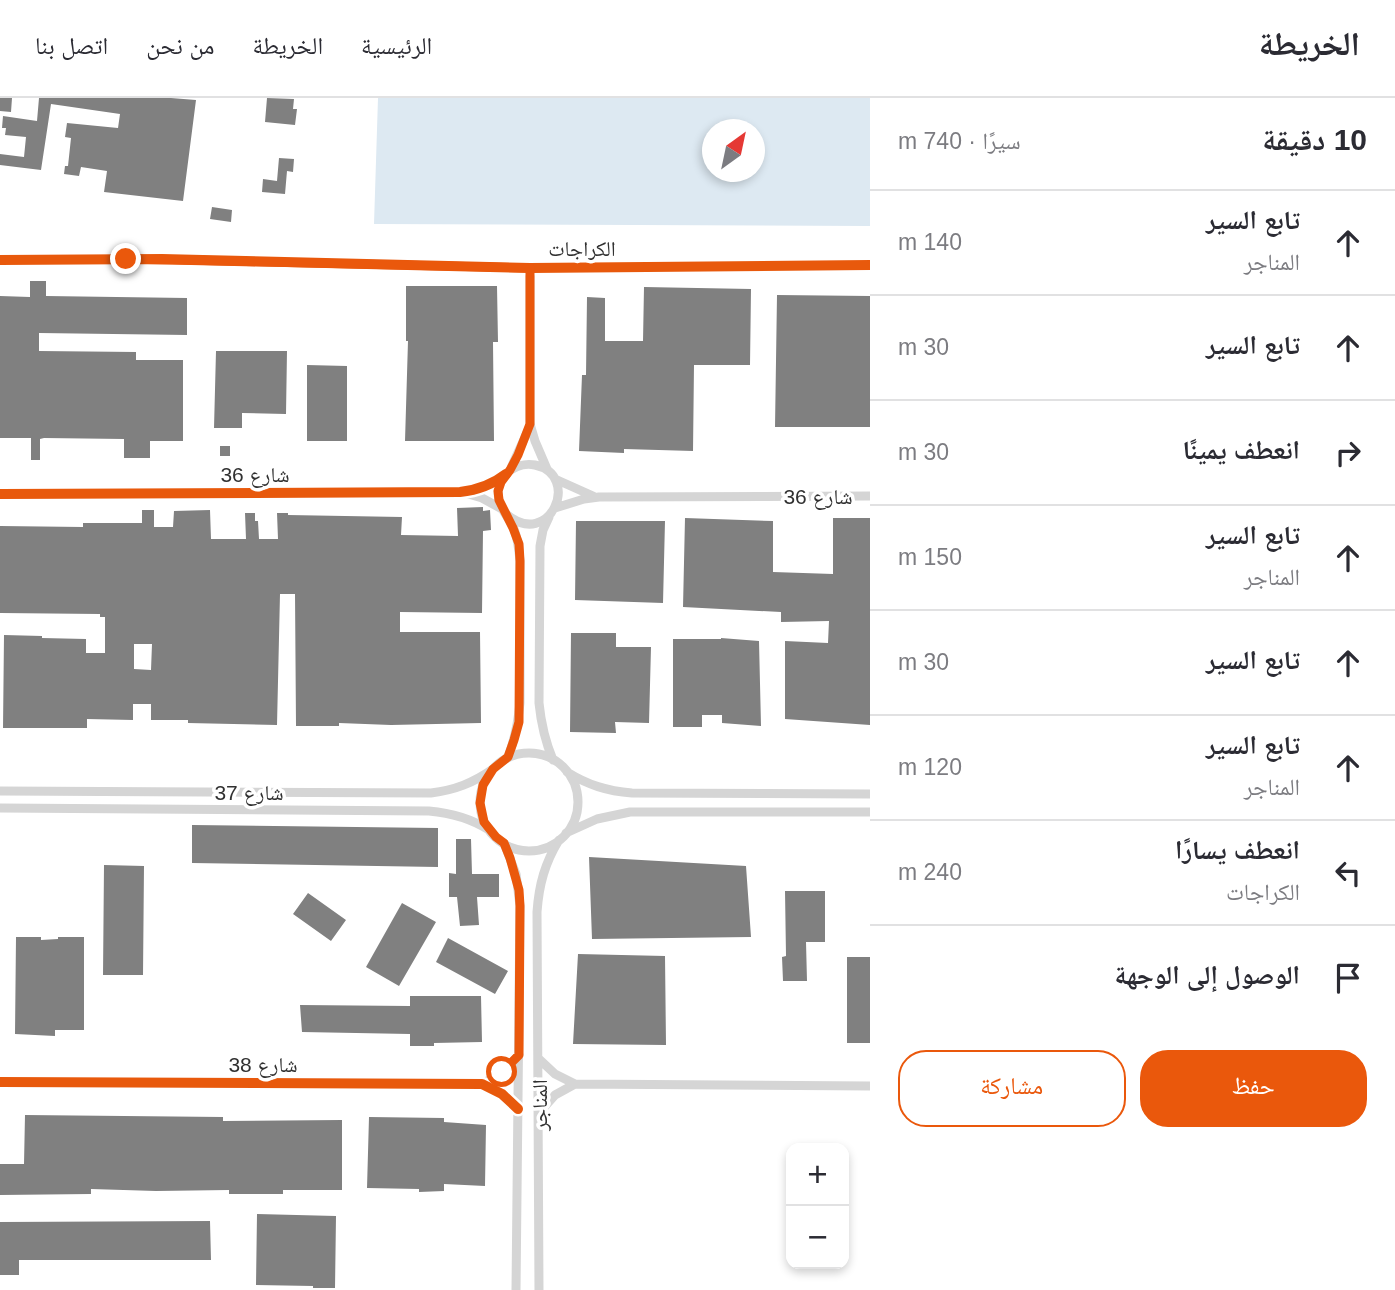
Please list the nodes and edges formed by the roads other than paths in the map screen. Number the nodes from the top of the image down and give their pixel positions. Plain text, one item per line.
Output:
1 (0, 260) edge
2 (870, 265) edge
3 (530, 268) junction
4 (530, 424) junction
5 (508, 472) junction
6 (552, 476) junction
7 (460, 492) junction
8 (0, 494) edge
9 (870, 496) edge
10 (598, 497) junction
11 (504, 511) junction
12 (552, 512) junction
13 (508, 757) junction
14 (553, 760) junction
15 (493, 769) junction
16 (567, 772) junction
17 (0, 790) edge
18 (870, 794) edge
19 (0, 808) edge
20 (870, 812) edge
21 (489, 830) junction
22 (563, 836) junction
23 (504, 843) junction
24 (519, 1055) junction
25 (539, 1059) junction
26 (0, 1082) edge
27 (482, 1084) junction
28 (575, 1084) junction
29 (870, 1086) edge
30 (518, 1109) junction
31 (539, 1113) junction
32 (516, 1290) edge
33 (539, 1290) edge

1 - 3 street, الكراجات
2 - 3 street, الكراجات
3 - 4 street
4 - 5 street
4 - 6 street
5 - 6 street
5 - 7 street, شارع 36
5 - 11 street
6 - 10 street, شارع 36
6 - 12 street
7 - 8 street, شارع 36
7 - 11 street, شارع 36
9 - 10 street, شارع 36
10 - 12 street, شارع 36
11 - 12 street
11 - 13 street
12 - 14 street
13 - 14 street
13 - 15 street
14 - 16 street
15 - 17 street, شارع 37
15 - 21 street
16 - 18 street
16 - 22 street
19 - 21 street, شارع 37
20 - 22 street
21 - 23 street
22 - 23 street
22 - 25 street, المناجر
23 - 24 street, المناجر
24 - 27 street
24 - 30 street, المناجر
25 - 28 street
25 - 31 street, المناجر
26 - 27 street, شارع 38
27 - 30 street
28 - 29 street
28 - 31 street
30 - 32 street, المناجر
31 - 33 street, المناجر

